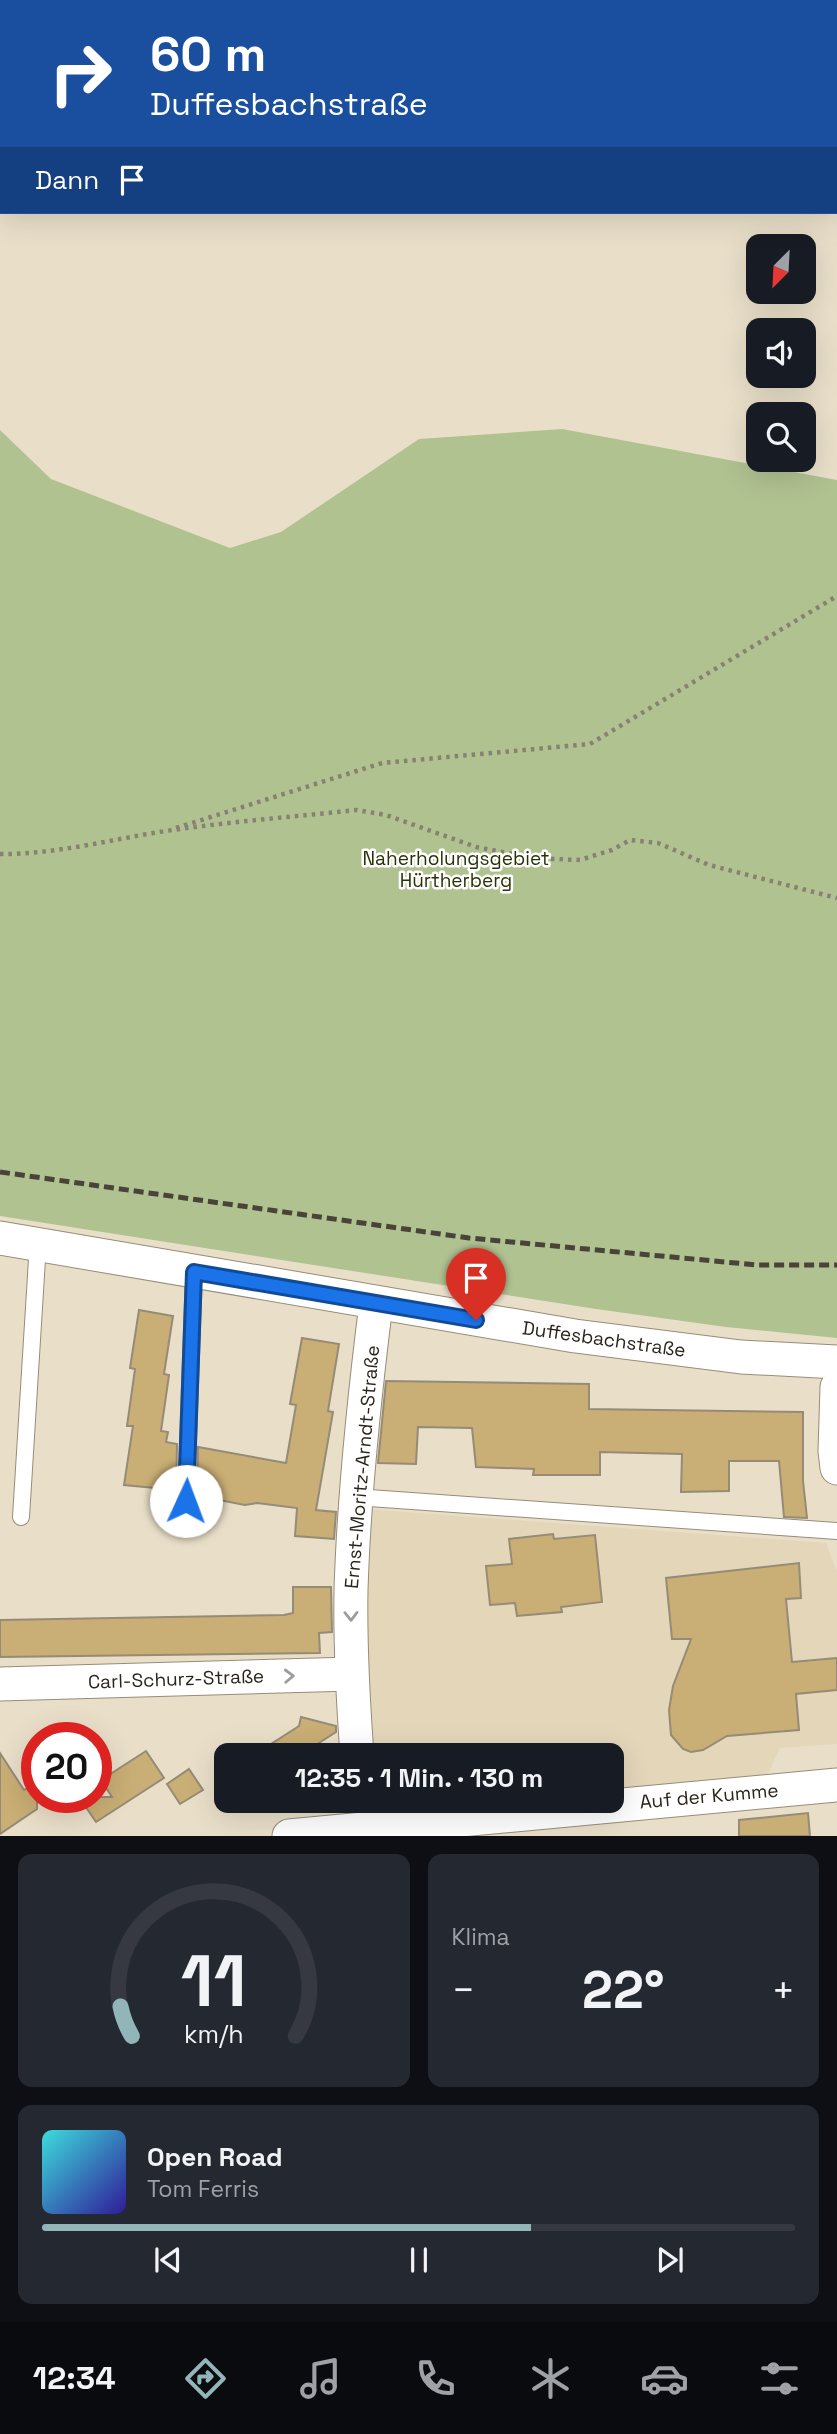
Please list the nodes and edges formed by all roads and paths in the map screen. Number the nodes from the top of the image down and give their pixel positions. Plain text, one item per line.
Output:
1 (837, 596) edge
2 (165, 831) junction
3 (0, 854) edge
4 (837, 898) edge
5 (0, 1238) edge
6 (38, 1243) junction
7 (194, 1272) junction
8 (376, 1304) junction
9 (837, 1362) edge
10 (837, 1387) edge
11 (837, 1468) edge
12 (355, 1497) junction
13 (21, 1517) dead end
14 (185, 1526) dead end
15 (837, 1531) edge
16 (352, 1674) junction
17 (0, 1684) edge
18 (355, 1743) edge
19 (837, 1785) edge
20 (360, 1814) edge
21 (511, 1824) edge
22 (289, 1836) edge

1 - 2 path
2 - 3 path
2 - 4 path
5 - 6 street, Duffesbachstraße
6 - 7 street, Duffesbachstraße
6 - 13 lane
7 - 8 street, Duffesbachstraße
7 - 14 lane
8 - 9 street, Duffesbachstraße
8 - 12 street, Ernst-Moritz-Arndt-Straße
10 - 11 street
12 - 15 lane
12 -> 16 street, Ernst-Moritz-Arndt-Straße
17 -> 16 street, Carl-Schurz-Straße
16 - 18 street, Ernst-Moritz-Arndt-Straße
19 - 21 street, Auf der Kumme
20 - 21 street, Auf der Kumme
20 - 22 street, Auf der Kumme

